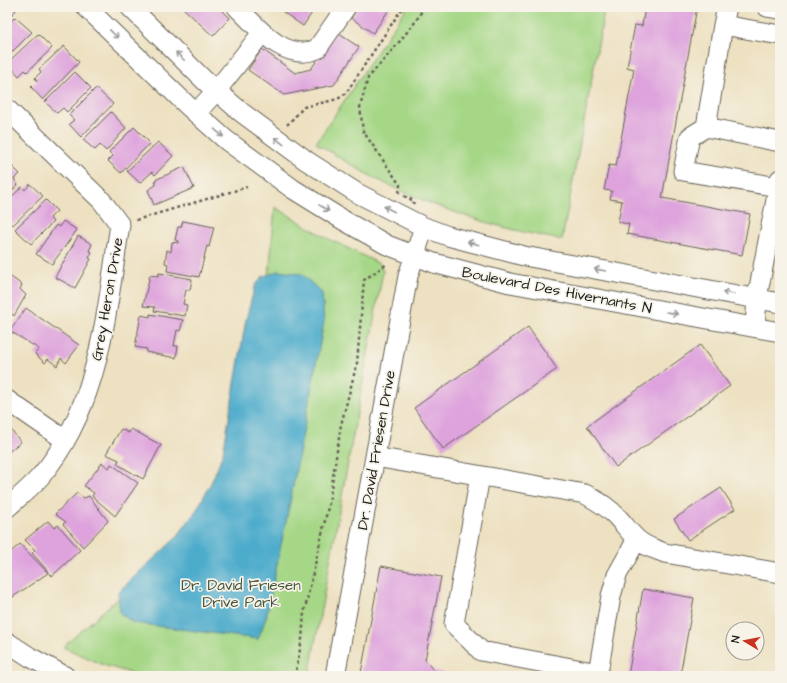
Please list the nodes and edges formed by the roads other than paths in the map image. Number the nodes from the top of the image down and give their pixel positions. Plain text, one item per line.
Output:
1 (86, 7) edge
2 (130, 7) edge
3 (237, 7) edge
4 (346, 7) edge
5 (767, 7) edge
6 (780, 9) edge
7 (725, 16) edge
8 (262, 33) junction
9 (780, 35) edge
10 (216, 91) junction
11 (7, 108) edge
12 (196, 113) junction
13 (706, 127) junction
14 (780, 142) edge
15 (779, 183) edge
16 (424, 226) junction
17 (416, 256) junction
18 (757, 298) junction
19 (780, 302) edge
20 (756, 327) junction
21 (780, 332) edge
22 (7, 400) edge
23 (65, 440) junction
24 (375, 457) junction
25 (480, 476) junction
26 (7, 508) edge
27 (637, 539) junction
28 (780, 573) edge
29 (7, 642) edge
30 (598, 675) edge
31 (65, 676) edge
32 (335, 676) edge

1 -> 12 street, Boulevard Des Hivernants N
10 -> 2 street, Boulevard Des Hivernants N
3 - 8 street
4 - 8 street
5 - 6 street
7 - 9 street
7 - 13 street
8 - 10 street
10 - 12 street
16 -> 10 street, Boulevard Des Hivernants N
11 - 23 street, Grey Heron Drive
12 -> 17 street, Boulevard Des Hivernants N
13 - 14 street
13 - 15 street
15 - 18 street
16 - 17 street, Dr. David Friesen Drive
18 -> 16 street, Boulevard Des Hivernants N
17 -> 20 street, Boulevard Des Hivernants N
17 - 24 street, Dr. David Friesen Drive
18 - 19 street, Boulevard Des Hivernants N
18 - 20 street
20 - 21 street, Boulevard Des Hivernants N
22 - 23 street
23 - 26 street, Grey Heron Drive
24 - 25 street
24 - 32 street, Dr. David Friesen Drive
25 - 27 street
25 - 30 street
27 - 28 street
27 - 30 street
29 - 31 street

